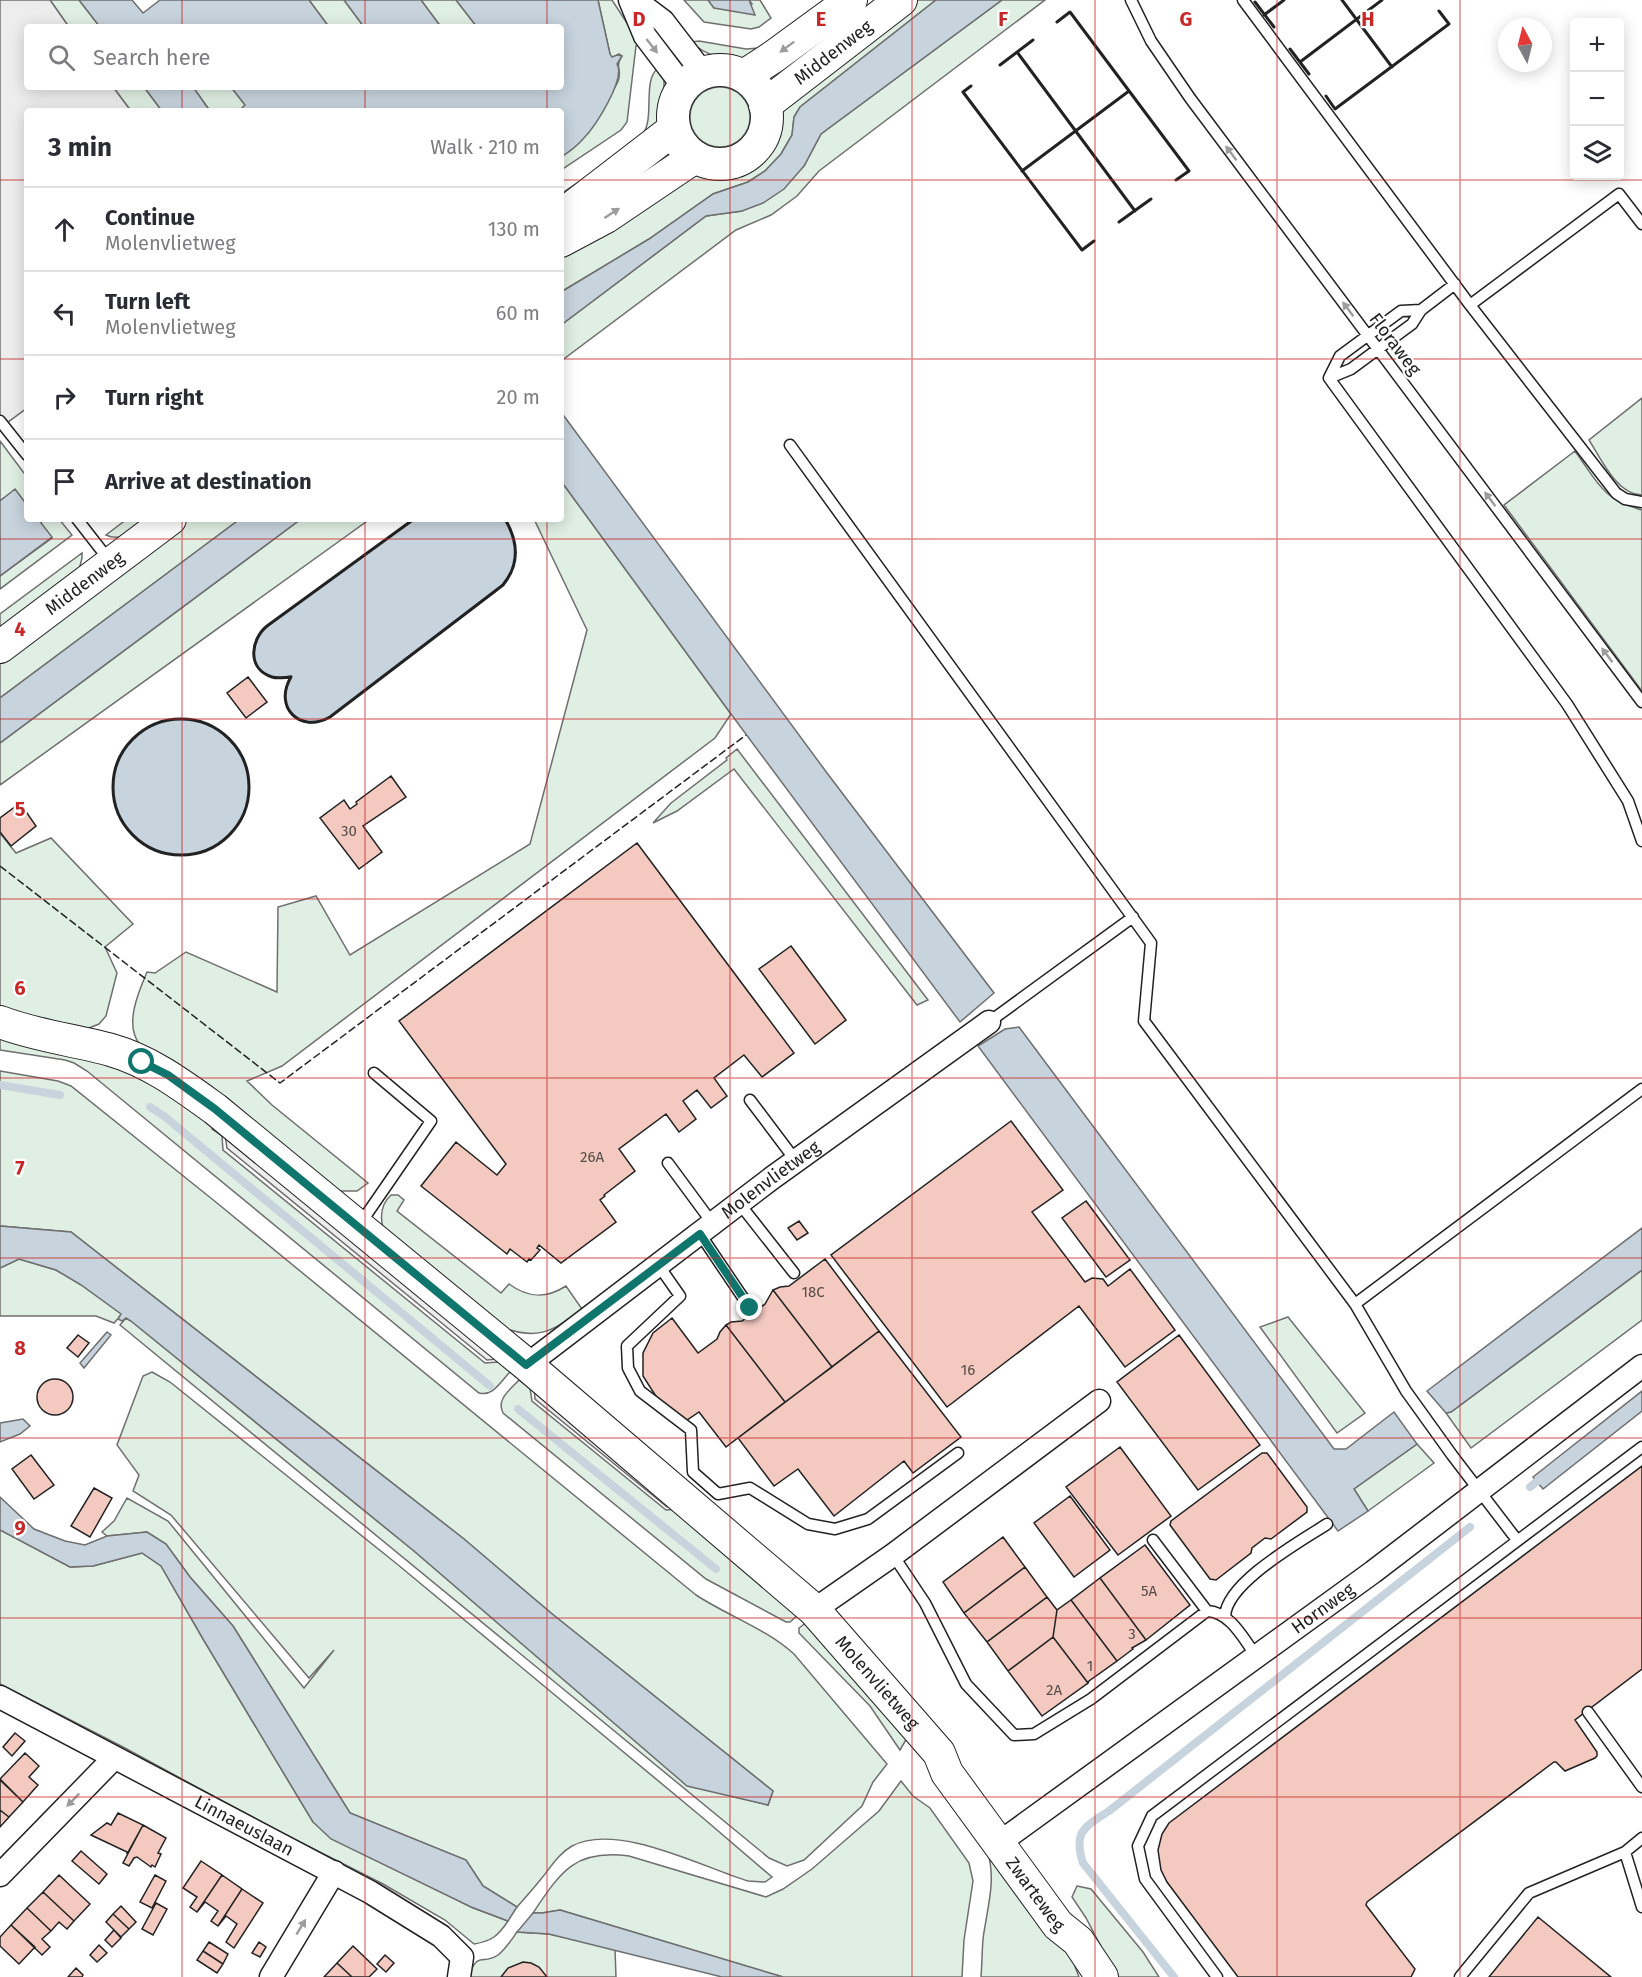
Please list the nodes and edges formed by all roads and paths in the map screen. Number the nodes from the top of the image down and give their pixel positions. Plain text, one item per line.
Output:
1 (630, 0) edge
2 (635, 0) edge
3 (850, 0) edge
4 (901, 0) edge
5 (1131, 0) edge
6 (1243, 0) edge
7 (744, 76) junction
8 (693, 80) junction
9 (765, 105) junction
10 (674, 129) junction
11 (695, 157) junction
12 (564, 214) edge
13 (1642, 224) edge
14 (564, 240) edge
15 (1455, 284) junction
16 (1470, 304) junction
17 (1421, 310) junction
18 (1368, 336) junction
19 (1378, 349) junction
20 (1329, 378) junction
21 (0, 421) edge
22 (790, 445) dead end
23 (24, 451) edge
24 (1642, 502) edge
25 (79, 522) edge
26 (166, 522) edge
27 (111, 563) junction
28 (0, 647) edge
29 (1642, 702) edge
30 (1642, 841) edge
31 (1132, 917) junction
32 (0, 1022) edge
33 (989, 1022) joint
34 (374, 1073) dead end
35 (1642, 1089) edge
36 (750, 1100) dead end
37 (796, 1161) junction
38 (668, 1163) dead end
39 (740, 1203) junction
40 (358, 1227) junction
41 (707, 1229) junction
42 (659, 1266) junction
43 (794, 1273) dead end
44 (1355, 1304) junction
45 (750, 1308) dead end
46 (526, 1365) junction
47 (1642, 1366) edge
48 (1099, 1401) dead end
49 (1642, 1447) edge
50 (958, 1454) dead end
51 (686, 1484) junction
52 (1481, 1491) junction
53 (1327, 1524) dead end
54 (1153, 1540) dead end
55 (1517, 1540) junction
56 (893, 1555) junction
57 (814, 1610) junction
58 (1207, 1611) junction
59 (1225, 1616) junction
60 (1257, 1657) junction
61 (0, 1697) edge
62 (1588, 1712) dead end
63 (114, 1758) junction
64 (1642, 1787) edge
65 (1007, 1837) junction
66 (1642, 1838) edge
67 (1625, 1852) junction
68 (334, 1872) junction
69 (0, 1875) edge
70 (1642, 1907) edge
71 (271, 1977) edge
72 (459, 1977) edge
73 (1102, 1977) edge
74 (1216, 1977) edge
75 (1460, 1977) edge

1 -> 8 street
2 - 8 street
3 -> 7 street, Middenweg
4 - 9 street, Middenweg
18 -> 5 lane, Floraweg
6 - 15 lane
7 - 8 street
7 - 9 street
8 - 10 street
9 - 11 street
10 - 11 street
10 - 12 street
14 -> 11 street
13 - 16 lane
15 - 16 lane
15 - 17 lane
16 - 24 lane
17 - 18 lane
17 - 19 lane
18 - 19 lane, Floraweg
18 - 20 lane
19 - 20 lane
29 -> 19 lane, Floraweg
20 - 30 lane
21 - 23 lane
22 - 31 lane
25 - 27 lane
26 - 27 street, Middenweg
27 - 28 street, Middenweg
31 - 33 lane
31 - 44 lane
32 - 40 street, Molenvlietweg
33 - 37 street, Molenvlietweg
34 - 40 lane
35 - 44 lane
36 - 37 lane
37 - 39 street, Molenvlietweg
38 - 41 lane
39 - 41 street, Molenvlietweg
39 - 43 lane
40 - 46 street, Molenvlietweg
41 - 42 street, Molenvlietweg
41 - 45 lane
42 - 46 street, Molenvlietweg
42 - 51 lane
44 - 52 lane
46 - 51 street, Molenvlietweg
47 - 52 street, Hornweg
48 - 56 street
49 - 55 lane
50 - 51 lane
51 - 57 street, Molenvlietweg
52 - 55 lane
52 - 60 street, Hornweg
53 - 59 lane
54 - 58 lane
55 - 74 lane
56 - 57 street
56 - 58 lane
57 - 65 street, Molenvlietweg
58 - 59 lane
59 - 60 lane
60 - 65 street, Hornweg
61 - 63 street, Linnaeuslaan
62 - 64 lane
63 - 68 street, Linnaeuslaan
63 -> 69 street
65 - 73 street, Zwarteweg
66 - 67 lane
67 - 70 lane
67 - 75 lane
71 -> 68 street
68 - 72 street, Linnaeuslaan

